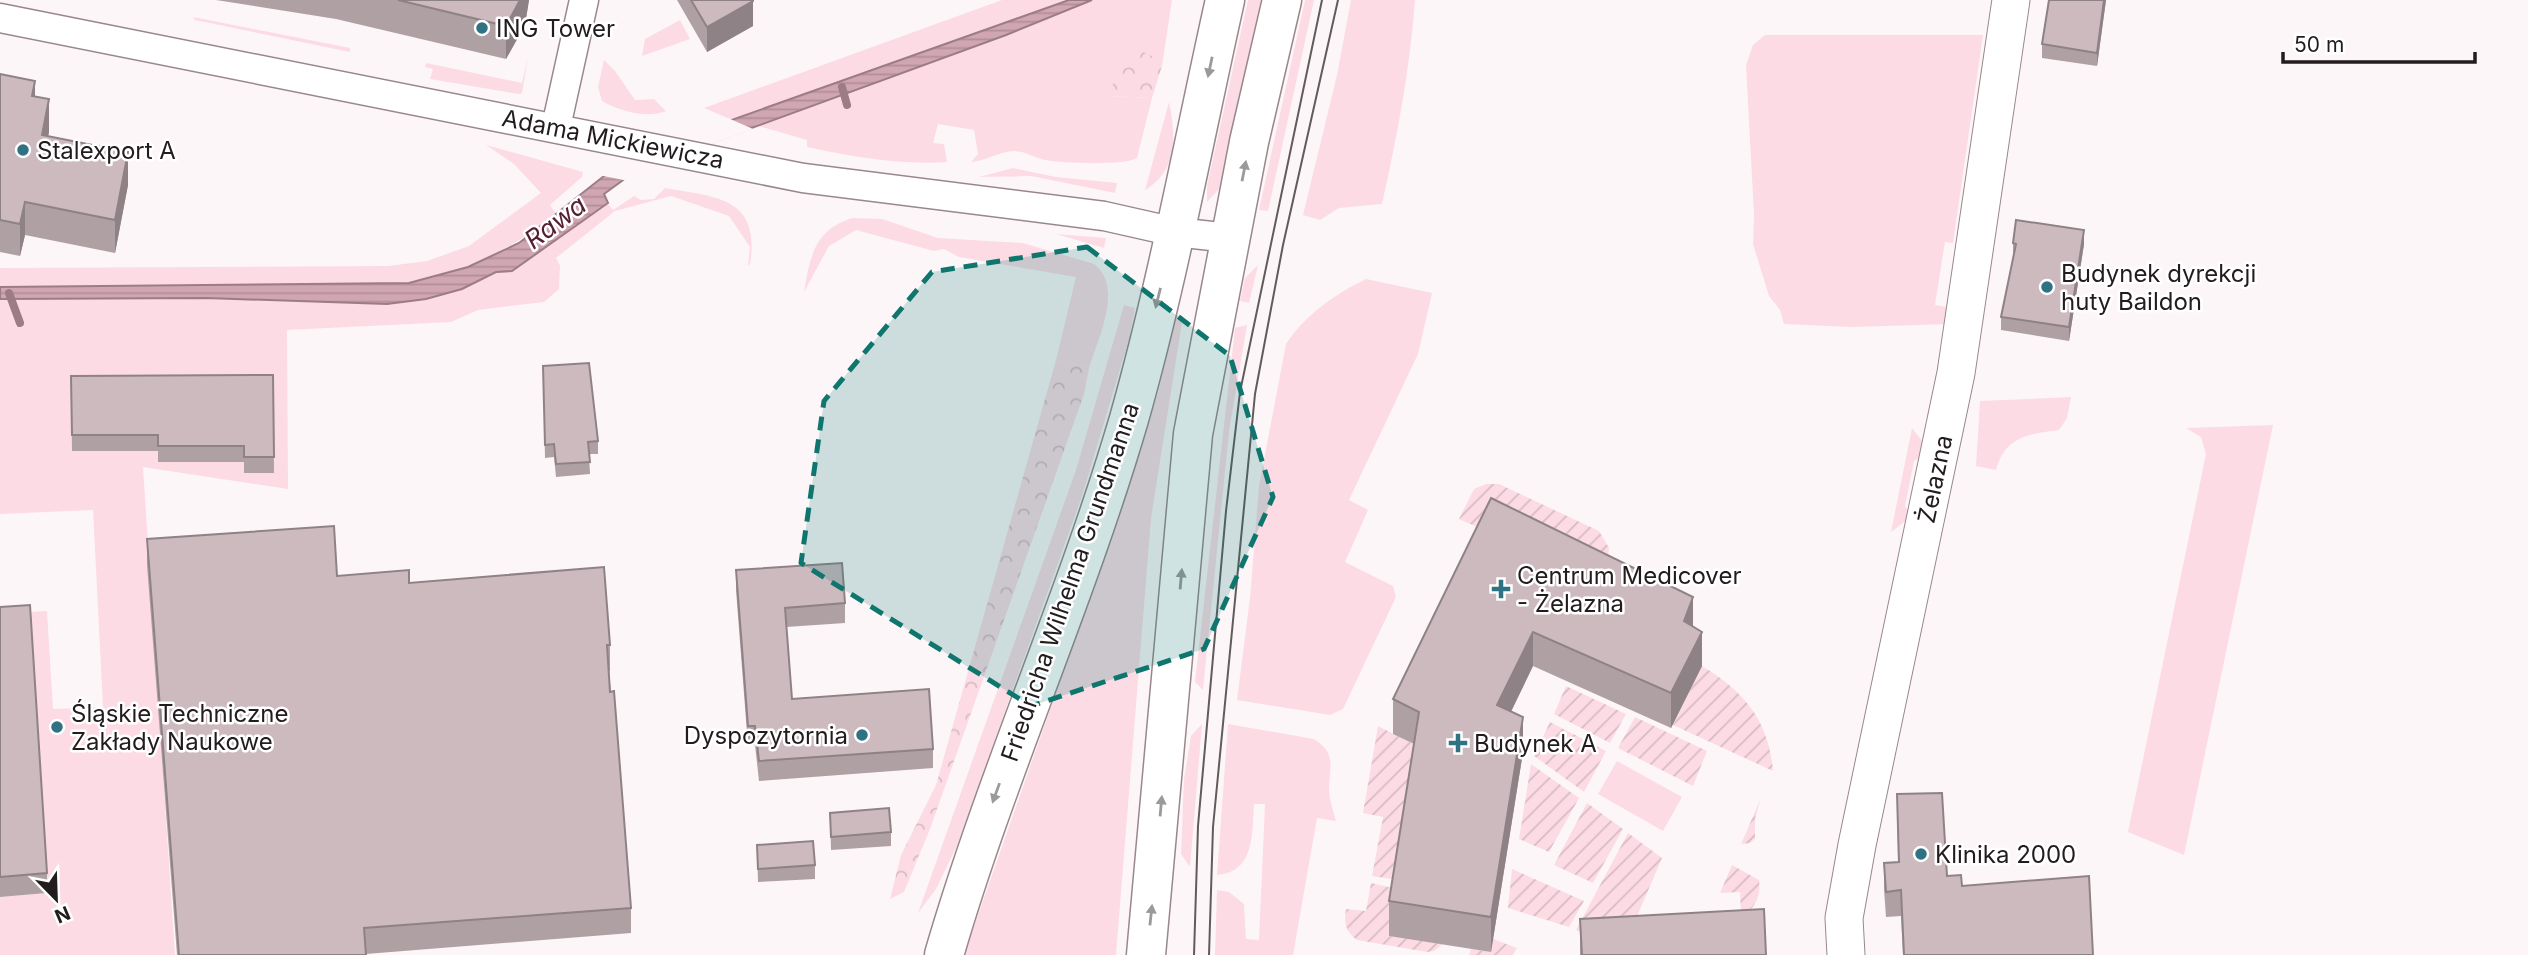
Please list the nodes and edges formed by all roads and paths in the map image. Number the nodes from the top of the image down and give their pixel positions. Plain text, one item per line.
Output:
1 (584, 0) edge
2 (1225, 0) edge
3 (1282, 0) edge
4 (2011, 0) edge
5 (0, 18) edge
6 (556, 127) junction
7 (1175, 232) junction
8 (1230, 238) junction
9 (944, 955) edge
10 (1146, 955) edge
11 (1846, 955) edge

1 - 6 street
2 -> 7 main road, Friedricha Wilhelma Grundmanna
8 -> 3 main road
4 - 11 street, Żelazna
5 - 6 street, Adama Mickiewicza
6 - 7 street, Adama Mickiewicza
7 - 8 street, Adama Mickiewicza
7 -> 9 main road, Friedricha Wilhelma Grundmanna
10 -> 8 main road

